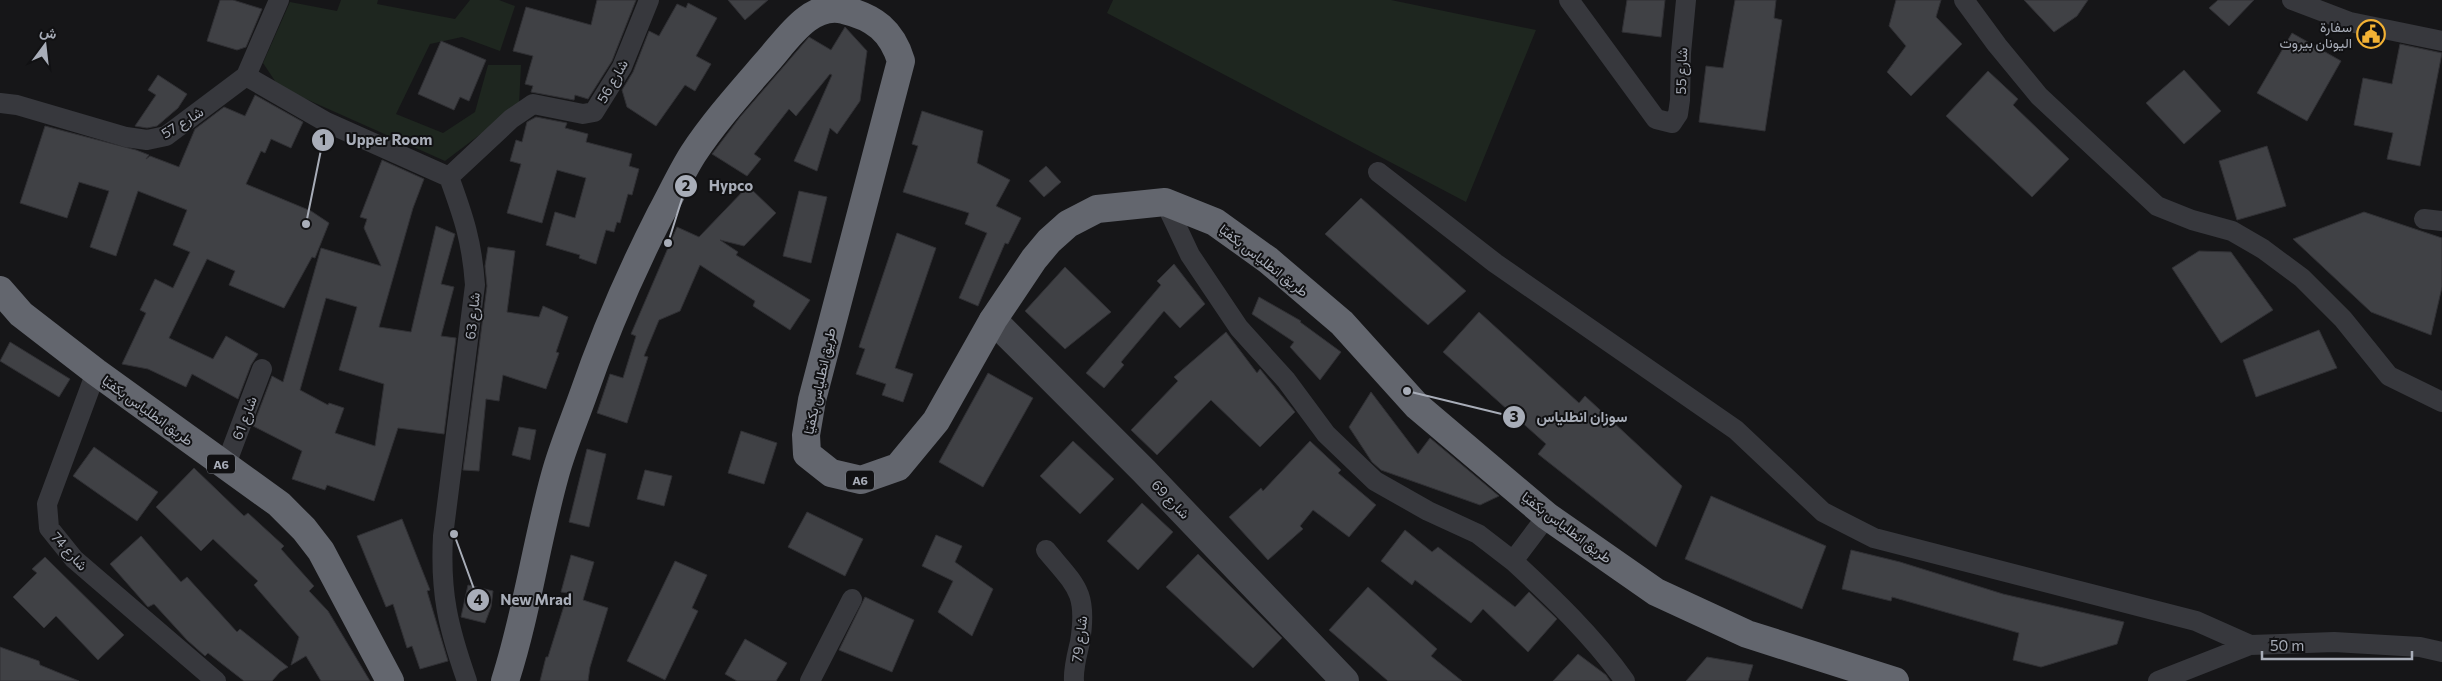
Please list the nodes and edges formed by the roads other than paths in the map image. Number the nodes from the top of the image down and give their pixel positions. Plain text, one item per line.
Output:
1 (279, 0) edge
2 (649, 0) edge
3 (1570, 0) edge
4 (1686, 0) edge
5 (1964, 0) edge
6 (2293, 0) edge
7 (2442, 41) edge
8 (246, 76) junction
9 (0, 103) edge
10 (1378, 172) dead end
11 (449, 177) junction
12 (1164, 202) junction
13 (0, 290) edge
14 (993, 320) junction
15 (262, 369) dead end
16 (96, 372) junction
17 (2442, 402) edge
18 (225, 467) junction
19 (1547, 516) junction
20 (1046, 550) dead end
21 (1513, 561) junction
22 (852, 599) dead end
23 (2250, 645) junction
24 (2442, 652) edge
25 (216, 681) edge
26 (390, 681) edge
27 (467, 681) edge
28 (505, 681) edge
29 (810, 681) edge
30 (1074, 681) edge
31 (1345, 681) edge
32 (1625, 681) edge
33 (1895, 681) edge
34 (2158, 681) edge

1 - 8 street, شارع 57
2 - 11 street, شارع 56
3 - 4 street, شارع 55
5 - 17 street
6 - 7 street
8 - 9 street, شارع 57
8 - 11 street
10 - 23 street
11 - 27 street, شارع 63
12 - 14 highway, طريق انطلياس بكفيّا / A6
12 - 19 highway, طريق انطلياس بكفيّا / A6
12 - 21 street
13 - 16 highway, طريق انطلياس بكفيّا / A6
14 - 28 highway, طريق انطلياس بكفيّا / A6
14 - 31 street, شارع 69
15 - 18 street, شارع 61
16 - 18 highway, طريق انطلياس بكفيّا / A6
16 - 25 street, شارع 74
18 - 26 highway, طريق انطلياس بكفيّا / A6
19 - 21 street
19 - 33 highway, طريق انطلياس بكفيّا / A6
20 - 30 street, شارع 79
21 - 32 street
22 - 29 street
23 - 24 street
23 - 34 street

